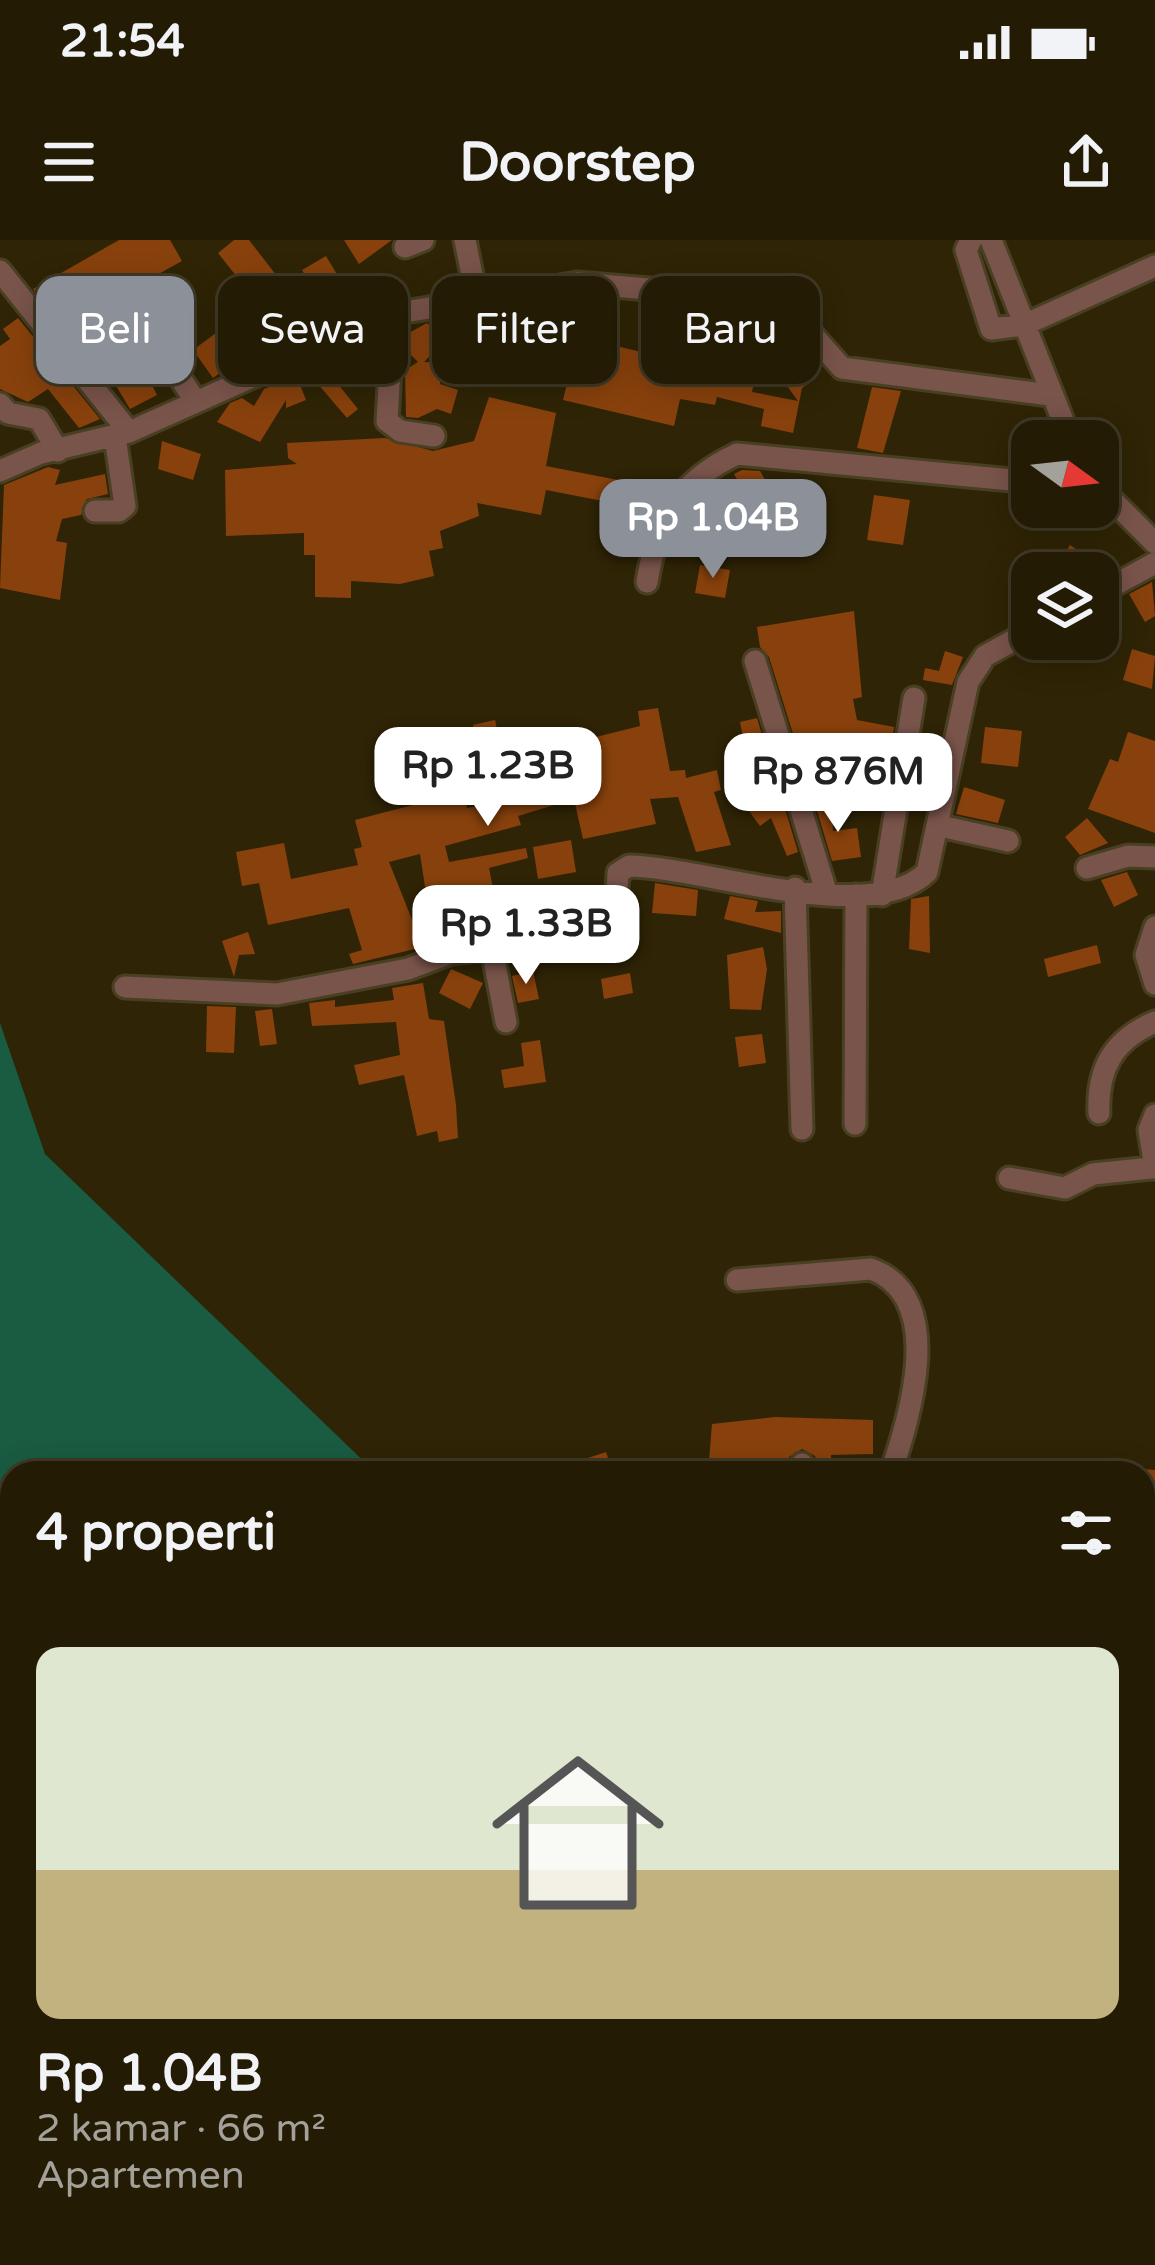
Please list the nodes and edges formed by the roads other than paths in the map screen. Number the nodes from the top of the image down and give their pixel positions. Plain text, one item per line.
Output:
1 (465, 240) edge
2 (971, 240) edge
3 (992, 240) edge
4 (1155, 266) edge
5 (0, 271) edge
6 (472, 276) edge
7 (617, 286) edge
8 (1024, 325) junction
9 (184, 384) edge
10 (236, 384) edge
11 (389, 384) edge
12 (1050, 395) junction
13 (196, 402) junction
14 (0, 404) edge
15 (1061, 420) edge
16 (122, 434) junction
17 (434, 436) dead end
18 (58, 451) junction
19 (0, 471) edge
20 (1011, 480) edge
21 (1119, 508) edge
22 (95, 511) dead end
23 (1155, 543) edge
24 (1155, 562) edge
25 (647, 582) dead end
26 (1119, 582) edge
27 (1011, 642) edge
28 (754, 661) dead end
29 (914, 698) dead end
30 (940, 826) junction
31 (1007, 841) dead end
32 (1155, 857) edge
33 (1087, 868) dead end
34 (795, 888) junction
35 (826, 892) junction
36 (856, 895) junction
37 (882, 895) junction
38 (1155, 927) edge
39 (492, 949) junction
40 (1155, 983) edge
41 (125, 988) dead end
42 (506, 1022) dead end
43 (1155, 1022) edge
44 (1099, 1113) dead end
45 (1155, 1115) edge
46 (855, 1124) dead end
47 (802, 1129) dead end
48 (1153, 1168) edge
49 (1009, 1178) dead end
50 (737, 1280) dead end
51 (895, 1461) edge

1 - 6 street
2 - 8 street
3 - 8 street
4 - 8 street
5 - 16 street
7 - 12 street
8 - 12 street
9 - 13 street
10 - 13 street
11 - 17 street
12 - 15 street
13 - 16 street
14 - 18 street
16 - 18 street
16 - 22 street
18 - 19 street
20 - 25 street
21 - 23 street
24 - 26 street
27 - 30 street
28 - 35 street
29 - 37 street
30 - 31 street
30 - 37 street
32 - 33 street
34 - 35 street
34 - 39 street
34 - 47 street
35 - 36 street
36 - 37 street
36 - 46 street
38 - 40 street
39 - 41 street
39 - 42 street
43 - 44 street
45 - 48 street
48 - 49 street
50 - 51 street

